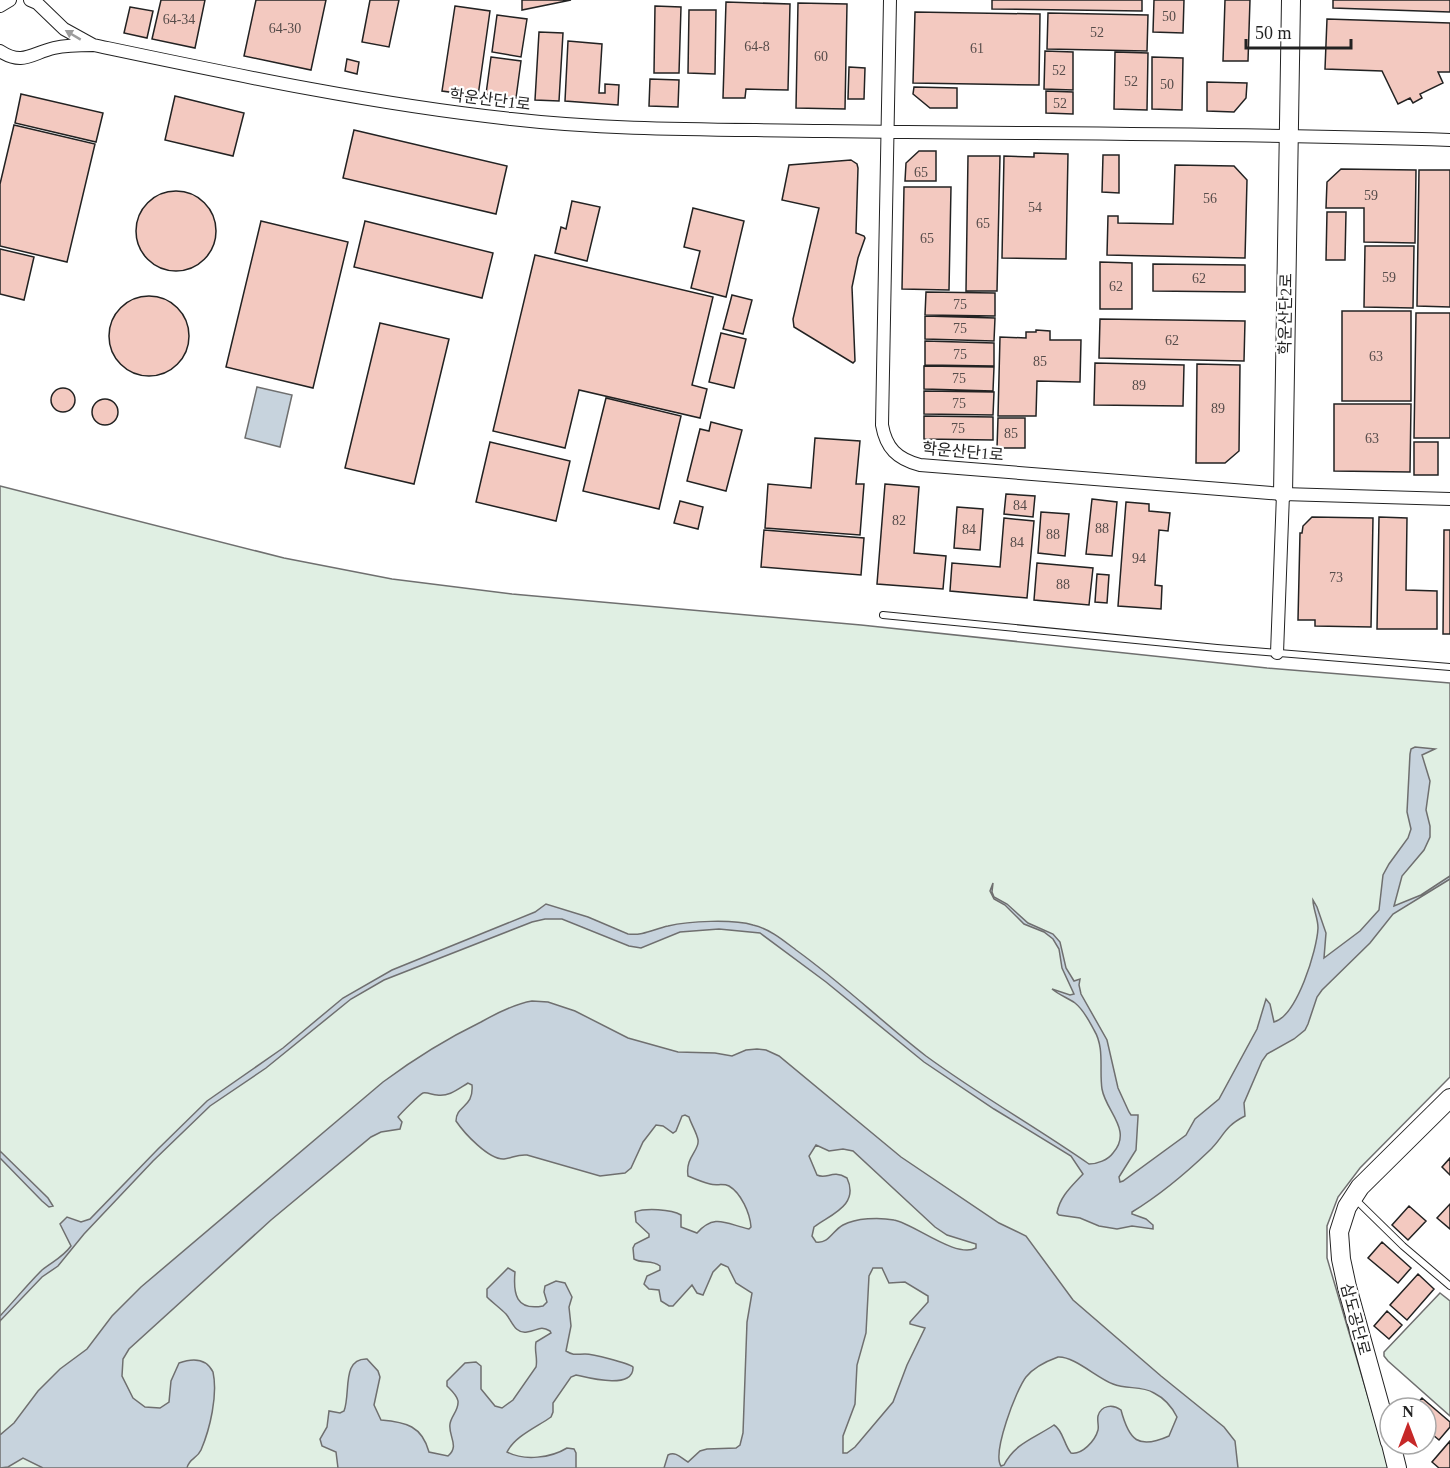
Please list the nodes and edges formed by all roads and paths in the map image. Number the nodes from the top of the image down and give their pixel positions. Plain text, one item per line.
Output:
1 (10, 0) edge
2 (30, 0) edge
3 (890, 0) edge
4 (1291, 0) edge
5 (0, 6) edge
6 (93, 45) junction
7 (0, 51) edge
8 (888, 132) junction
9 (1289, 134) junction
10 (1450, 140) edge
11 (1283, 494) junction
12 (1450, 499) edge
13 (883, 615) dead end
14 (1277, 653) junction
15 (1450, 667) edge
16 (1450, 1098) edge
17 (1353, 1196) junction
18 (1450, 1286) edge
19 (1378, 1398) edge

1 - 5 street
6 -> 2 street, 학운산단1로
3 - 8 street, 학운산단1로
4 - 9 street, 학운산단2로
6 - 7 street, 학운산단1로
6 - 8 street, 학운산단1로
8 - 9 street
8 - 11 street, 학운산단1로
9 - 10 street
9 - 11 street, 학운산단2로
11 - 12 street
11 - 14 street, 학운산단2로
13 - 14 lane
14 - 15 lane
16 - 17 street, 삼도공단로
17 - 18 lane
17 - 19 street, 삼도공단로

